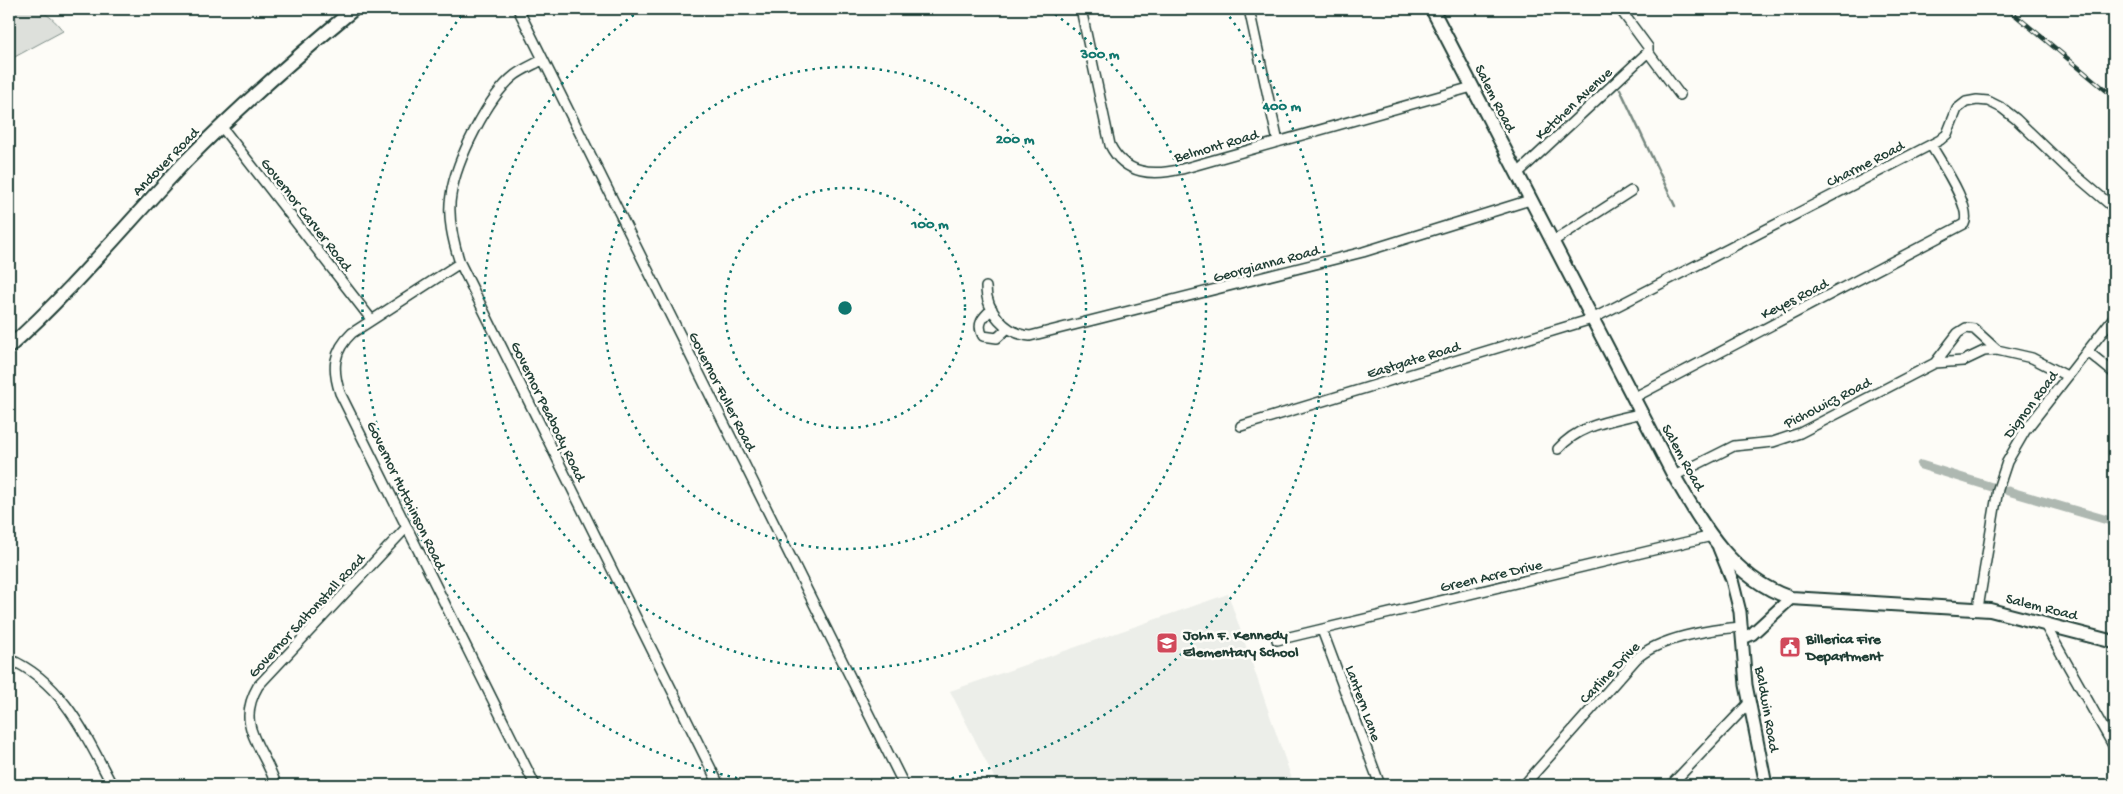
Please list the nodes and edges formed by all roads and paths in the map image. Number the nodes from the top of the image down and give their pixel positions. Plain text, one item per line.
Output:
1 (354, 9) edge
2 (518, 9) edge
3 (1081, 9) edge
4 (1249, 9) edge
5 (1432, 9) edge
6 (1620, 9) edge
7 (1648, 52) junction
8 (542, 60) junction
9 (1472, 87) junction
10 (1680, 95) dead end
11 (221, 126) junction
12 (1278, 142) junction
13 (1931, 145) junction
14 (1517, 174) junction
15 (1632, 191) dead end
16 (1530, 200) junction
17 (2114, 208) edge
18 (1552, 242) junction
19 (460, 263) junction
20 (986, 287) dead end
21 (992, 309) junction
22 (2114, 317) edge
23 (371, 319) junction
24 (1592, 319) junction
25 (1008, 328) junction
26 (9, 347) edge
27 (1997, 350) junction
28 (2087, 351) junction
29 (1935, 363) junction
30 (2114, 373) edge
31 (2068, 376) junction
32 (1634, 398) junction
33 (1642, 413) junction
34 (1241, 426) dead end
35 (1558, 449) dead end
36 (1674, 476) junction
37 (407, 527) junction
38 (1714, 538) junction
39 (1791, 598) junction
40 (1978, 608) junction
41 (2044, 622) junction
42 (1322, 630) junction
43 (1743, 633) junction
44 (1276, 640) dead end
45 (2114, 642) edge
46 (9, 659) edge
47 (1749, 703) junction
48 (2114, 747) edge
49 (112, 785) edge
50 (276, 785) edge
51 (535, 785) edge
52 (719, 785) edge
53 (904, 785) edge
54 (1380, 785) edge
55 (1524, 785) edge
56 (1671, 785) edge
57 (1766, 785) edge

1 - 11 main road, Andover Road
2 - 8 street, Governor Fuller Road
3 - 12 street, Belmont Road
4 - 12 street
5 - 9 main road, Salem Road
6 - 7 street
7 - 10 street
7 - 14 street, Ketchen Avenue
8 - 19 street, Governor Peabody Road
8 - 53 street, Governor Fuller Road
9 - 12 street, Belmont Road
9 - 14 main road, Salem Road
11 - 23 street, Governor Carver Road
11 - 26 main road, Andover Road
13 - 17 street, Charme Road
13 - 24 street, Charme Road
13 - 32 street, Keyes Road
14 - 16 main road, Salem Road
15 - 18 street
16 - 18 main road, Salem Road
16 - 25 street, Georgianna Road
18 - 24 main road, Salem Road
19 - 23 street, Governor Hutchinson Road
19 - 52 street, Governor Peabody Road
20 - 21 street
21 - 25 street
21 - 25 street
22 - 28 street, Dignon Road
23 - 37 street, Governor Hutchinson Road
24 - 32 main road, Salem Road
24 - 34 street, Eastgate Road
27 - 29 street, Pichowicz Road
27 - 29 street, Pichowicz Road
27 - 31 street, Pichowicz Road
28 - 30 street
28 - 31 street, Dignon Road
29 - 36 street, Pichowicz Road
31 - 40 street, Dignon Road
32 - 33 main road, Salem Road
33 - 35 street
33 - 36 main road, Salem Road
36 - 38 main road, Salem Road
37 - 50 street, Governor Saltonstall Road
37 - 51 street, Governor Hutchinson Road
38 - 39 main road, Salem Road
38 - 42 street, Green Acre Drive
38 - 43 street, Baldwin Road
39 - 40 main road, Salem Road
39 - 43 street
40 - 41 main road, Salem Road
41 - 45 main road, Salem Road
41 - 48 street
42 - 44 street, Green Acre Drive
42 - 54 street, Lantern Lane
43 - 47 street, Baldwin Road
43 - 55 street, Carline Drive
46 - 49 street
47 - 56 street
47 - 57 street, Baldwin Road

